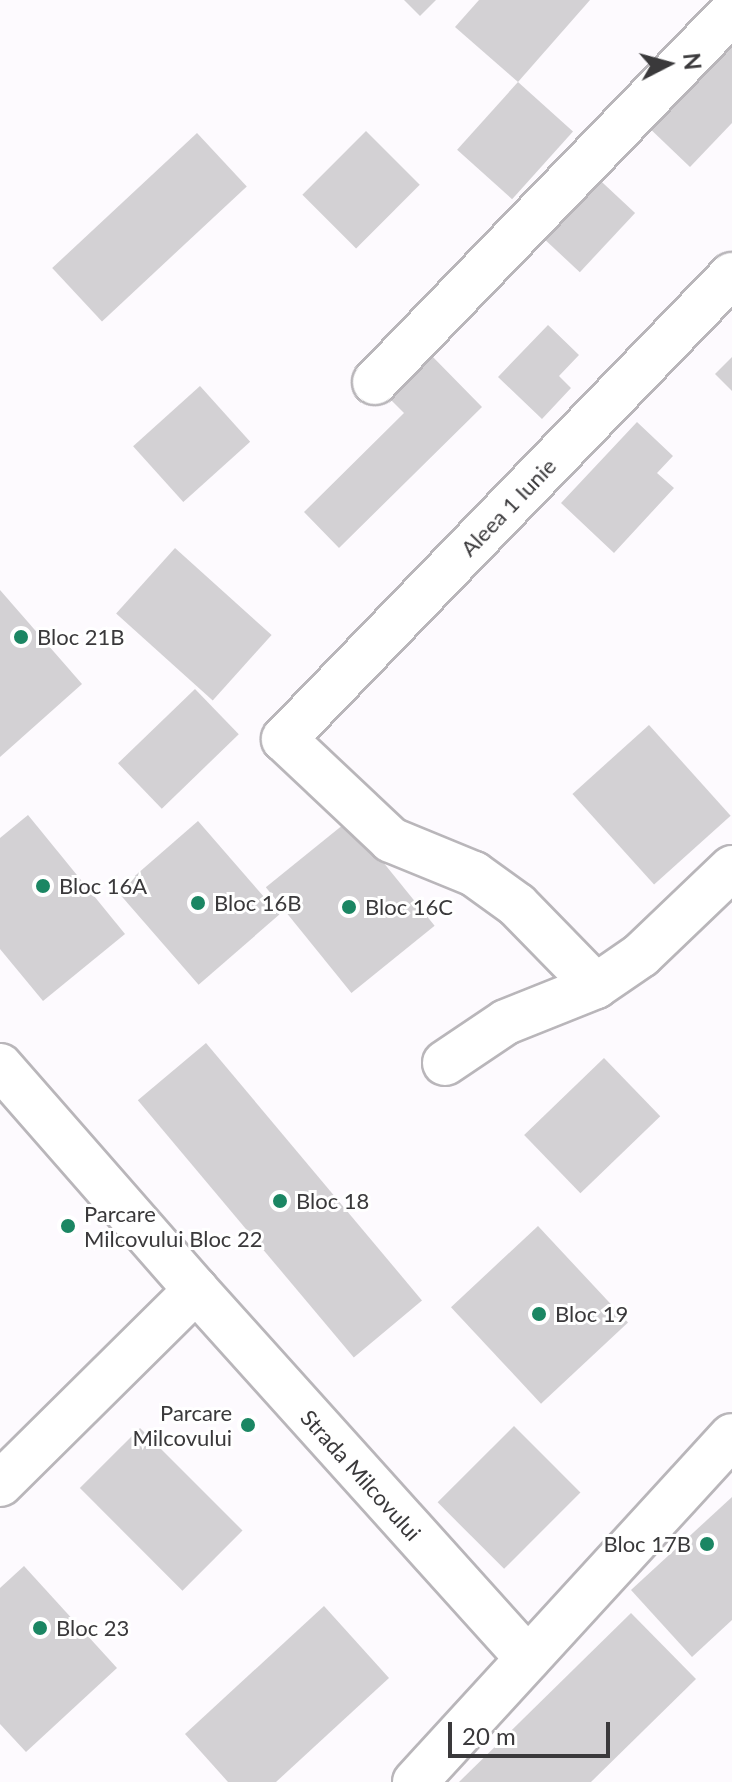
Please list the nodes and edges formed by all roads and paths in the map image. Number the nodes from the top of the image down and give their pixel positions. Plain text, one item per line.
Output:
1 (732, 12) edge
2 (732, 275) edge
3 (375, 382) dead end
4 (732, 868) edge
5 (596, 986) junction
6 (445, 1063) dead end
7 (0, 1066) edge
8 (196, 1290) junction
9 (732, 1436) edge
10 (0, 1484) edge
11 (528, 1659) junction
12 (415, 1782) edge

1 - 3 street
2 - 5 street, Aleea 1 Iunie
4 - 5 street
5 - 6 street
7 - 8 street, Strada Milcovului
8 - 10 street
8 - 11 street, Strada Milcovului
9 - 11 street
11 - 12 street

